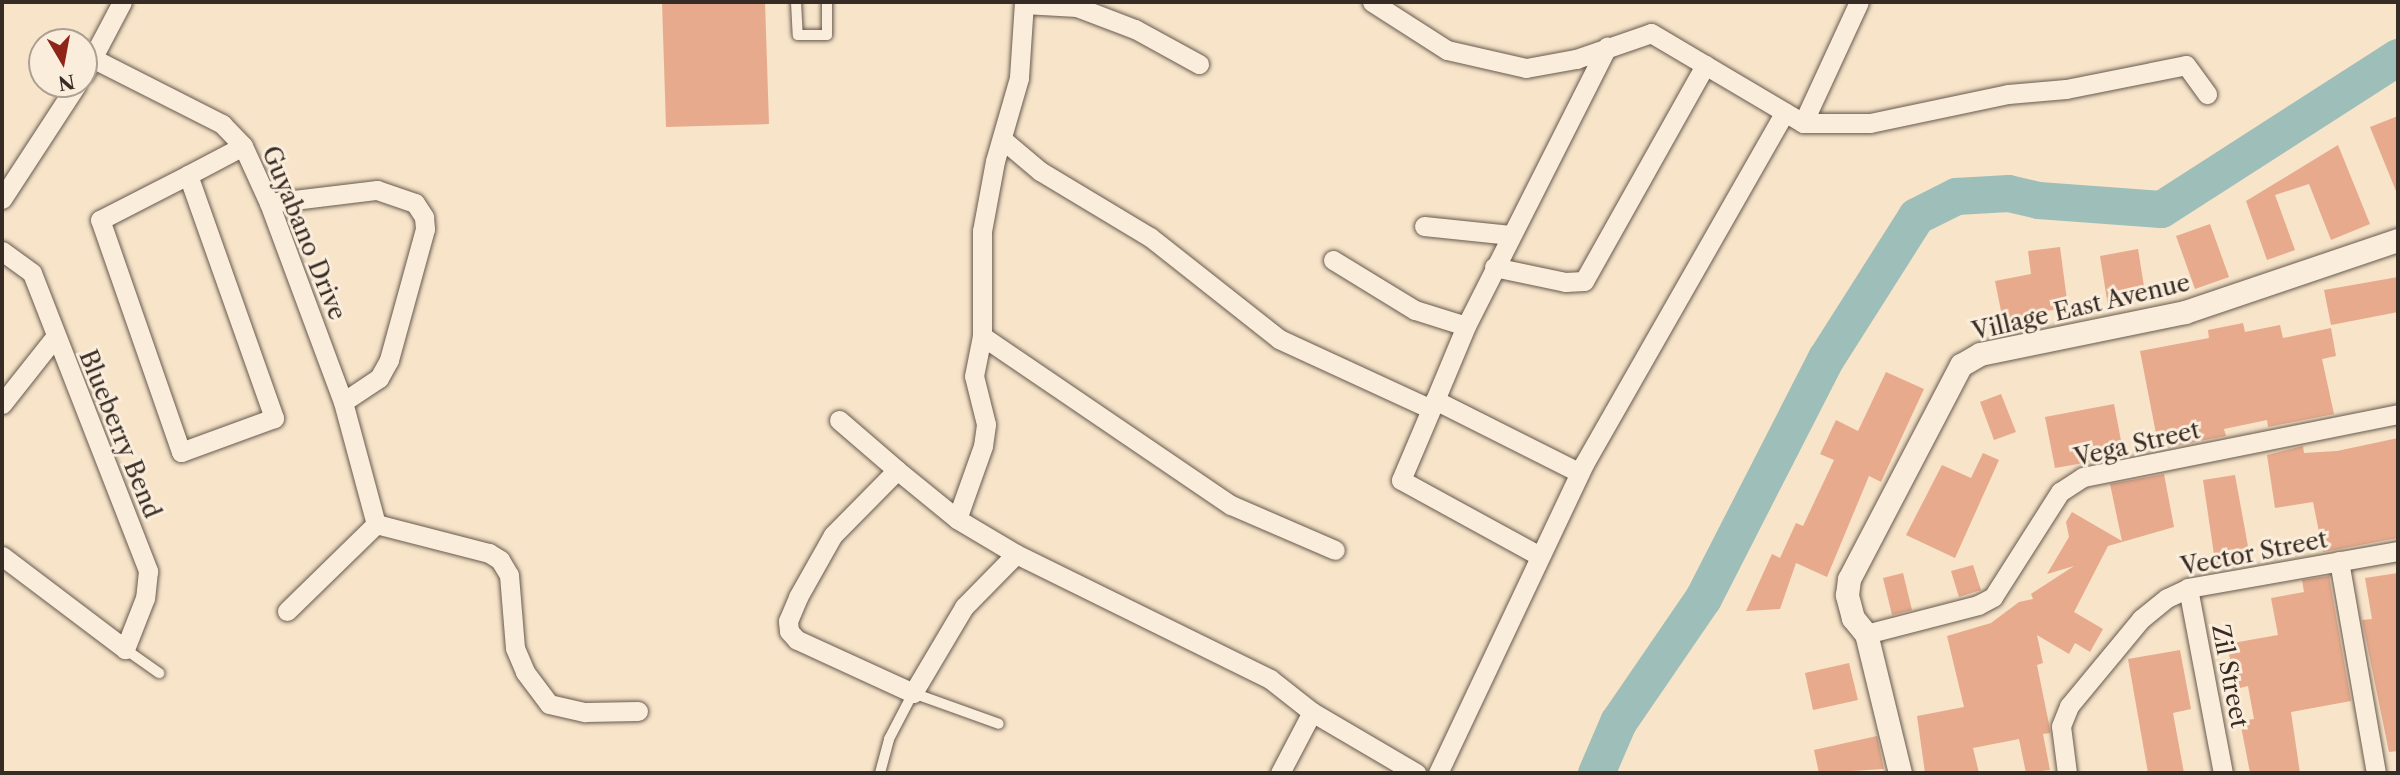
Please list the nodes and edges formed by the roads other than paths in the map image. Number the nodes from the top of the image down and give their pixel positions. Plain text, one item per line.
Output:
1 (122, 2) edge
2 (796, 2) edge
3 (827, 2) edge
4 (1372, 2) edge
5 (1859, 2) edge
6 (1024, 3) edge
7 (1607, 47) junction
8 (98, 49) edge
9 (1199, 64) dead end
10 (1705, 65) junction
11 (98, 70) edge
12 (2207, 94) dead end
13 (68, 98) edge
14 (1785, 112) junction
15 (1803, 123) junction
16 (1002, 139) junction
17 (243, 146) junction
18 (188, 175) junction
19 (2, 199) edge
20 (269, 203) junction
21 (1424, 226) dead end
22 (1511, 235) junction
23 (2398, 240) edge
24 (2, 251) edge
25 (1333, 260) dead end
26 (1494, 267) junction
27 (1466, 326) junction
28 (982, 336) junction
29 (55, 337) junction
30 (343, 402) junction
31 (2, 404) edge
32 (1433, 404) junction
33 (2398, 414) edge
34 (839, 420) dead end
35 (897, 470) junction
36 (1580, 472) junction
37 (957, 519) junction
38 (376, 524) junction
39 (1335, 550) dead end
40 (2398, 551) edge
41 (1016, 554) junction
42 (2, 556) edge
43 (1540, 556) junction
44 (2339, 561) junction
45 (2188, 588) junction
46 (287, 611) dead end
47 (1866, 634) junction
48 (125, 649) junction
49 (159, 673) dead end
50 (913, 693) junction
51 (638, 710) dead end
52 (1312, 712) junction
53 (999, 724) dead end
54 (880, 773) edge
55 (1280, 773) edge
56 (1416, 773) edge
57 (1438, 773) edge
58 (1900, 773) edge
59 (2067, 773) edge
60 (2223, 773) edge
61 (2376, 773) edge

1 - 8 street
2 - 3 lane
4 - 7 street
5 - 15 street
6 - 9 street
6 - 16 street
7 - 10 street
7 - 22 street
10 - 14 street
10 - 26 street
11 - 17 street, Guyabano Drive
12 - 15 street
13 - 19 street
14 - 15 street
14 - 36 street
16 - 28 street
16 - 32 street
17 - 18 street
17 - 20 street, Guyabano Drive
18 - 18 street
20 - 30 street, Guyabano Drive
20 - 30 street
21 - 22 street
22 - 26 street
23 - 47 street, Village East Avenue
24 - 29 street, Blueberry Bend
25 - 27 street
26 - 27 street
27 - 32 street
28 - 37 street
28 - 39 street
29 - 31 street
29 - 48 street, Blueberry Bend
30 - 38 street, Guyabano Drive
32 - 36 street
32 - 43 street
33 - 47 street, Vega Street
34 - 35 street
35 - 37 street
35 - 50 street
36 - 43 street
37 - 41 street
38 - 46 street
38 - 51 street
40 - 44 street, Vector Street
41 - 50 street
41 - 52 street
42 - 48 street
43 - 57 street
44 - 45 street, Vector Street
44 - 61 street
45 - 59 street, Vector Street
45 - 60 street, Zil Street
47 - 58 street, Village East Avenue
48 - 49 lane
50 - 53 lane
50 - 54 lane
52 - 55 street
52 - 56 street

